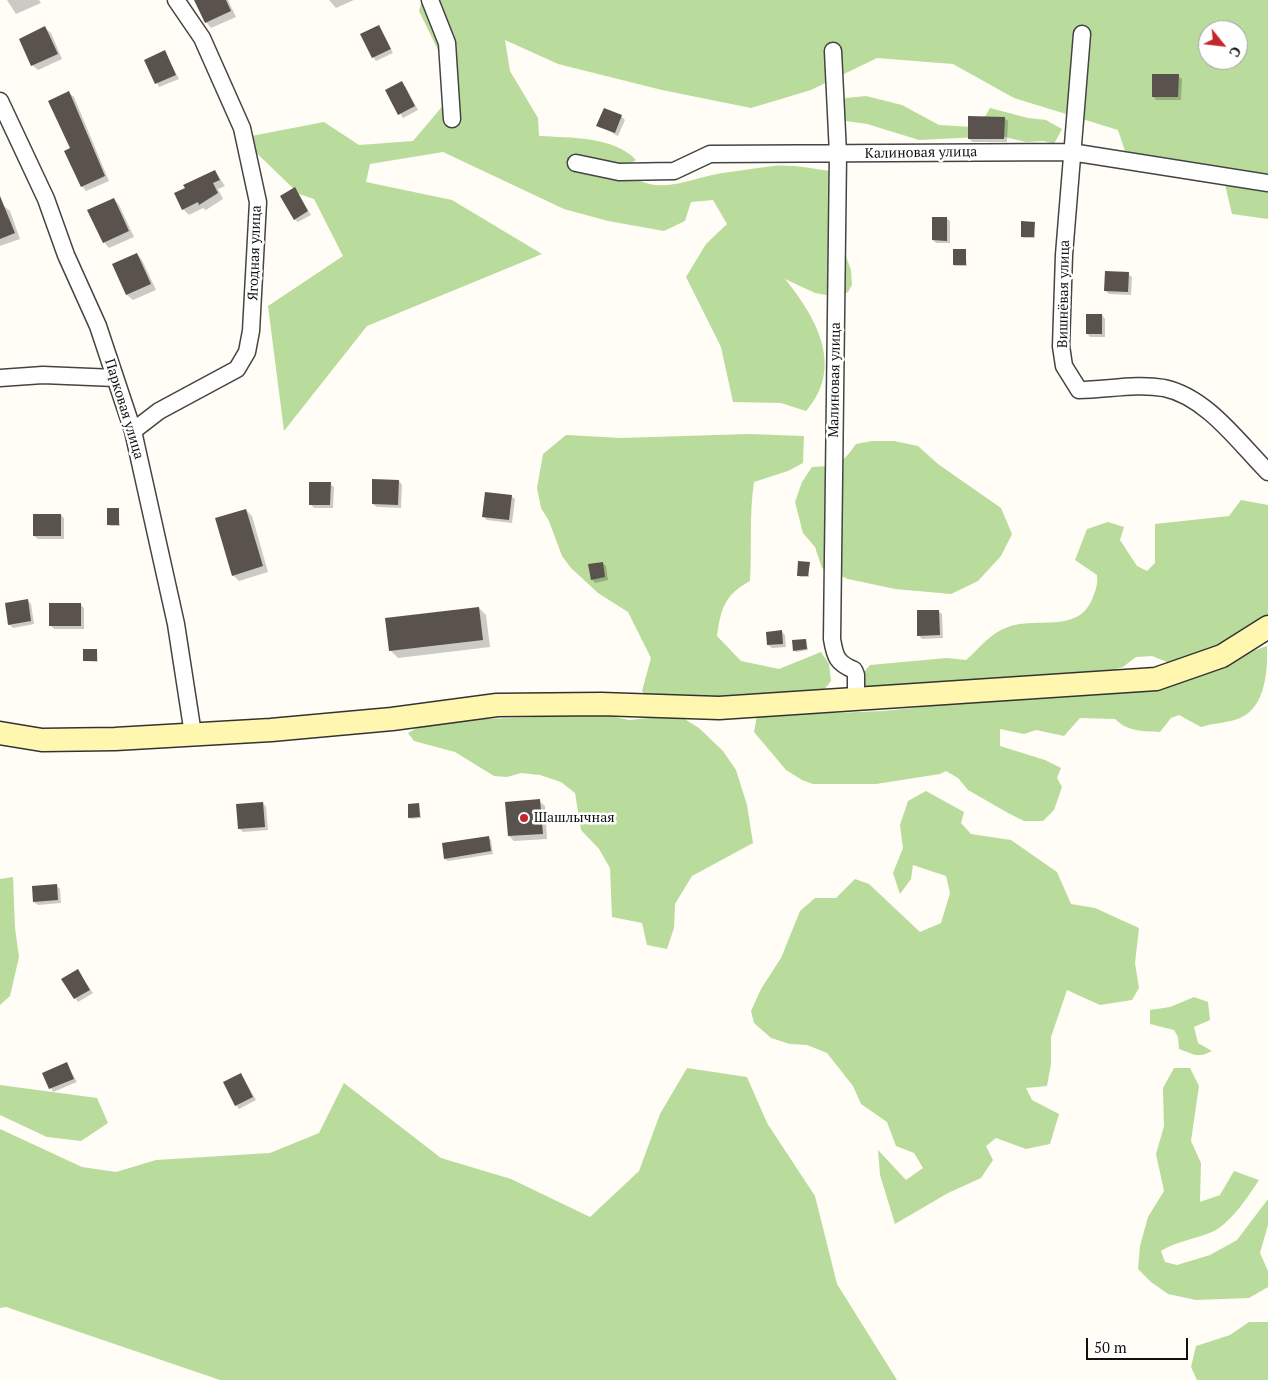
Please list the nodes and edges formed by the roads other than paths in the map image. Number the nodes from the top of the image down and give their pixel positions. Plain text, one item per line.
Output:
1 (176, 0) edge
2 (430, 0) edge
3 (1082, 34) dead end
4 (833, 51) dead end
5 (0, 101) edge
6 (452, 119) dead end
7 (1071, 152) junction
8 (838, 154) junction
9 (576, 163) dead end
10 (1268, 183) edge
11 (0, 378) edge
12 (115, 378) junction
13 (133, 431) junction
14 (1268, 472) edge
15 (1268, 627) edge
16 (856, 698) junction
17 (0, 733) edge
18 (193, 734) junction

1 - 13 street, Ягодная улица
2 - 6 street
3 - 7 street, Вишнёвая улица
4 - 8 street, Малиновая улица
5 - 12 street, Парковая улица
7 - 8 street, Калиновая улица
7 - 10 street, Калиновая улица
7 - 14 street, Вишнёвая улица
8 - 9 street, Калиновая улица
8 - 16 street, Малиновая улица
11 - 12 street
12 - 13 street, Парковая улица
13 - 18 street, Парковая улица
15 - 16 main road
16 - 18 main road
17 - 18 main road

